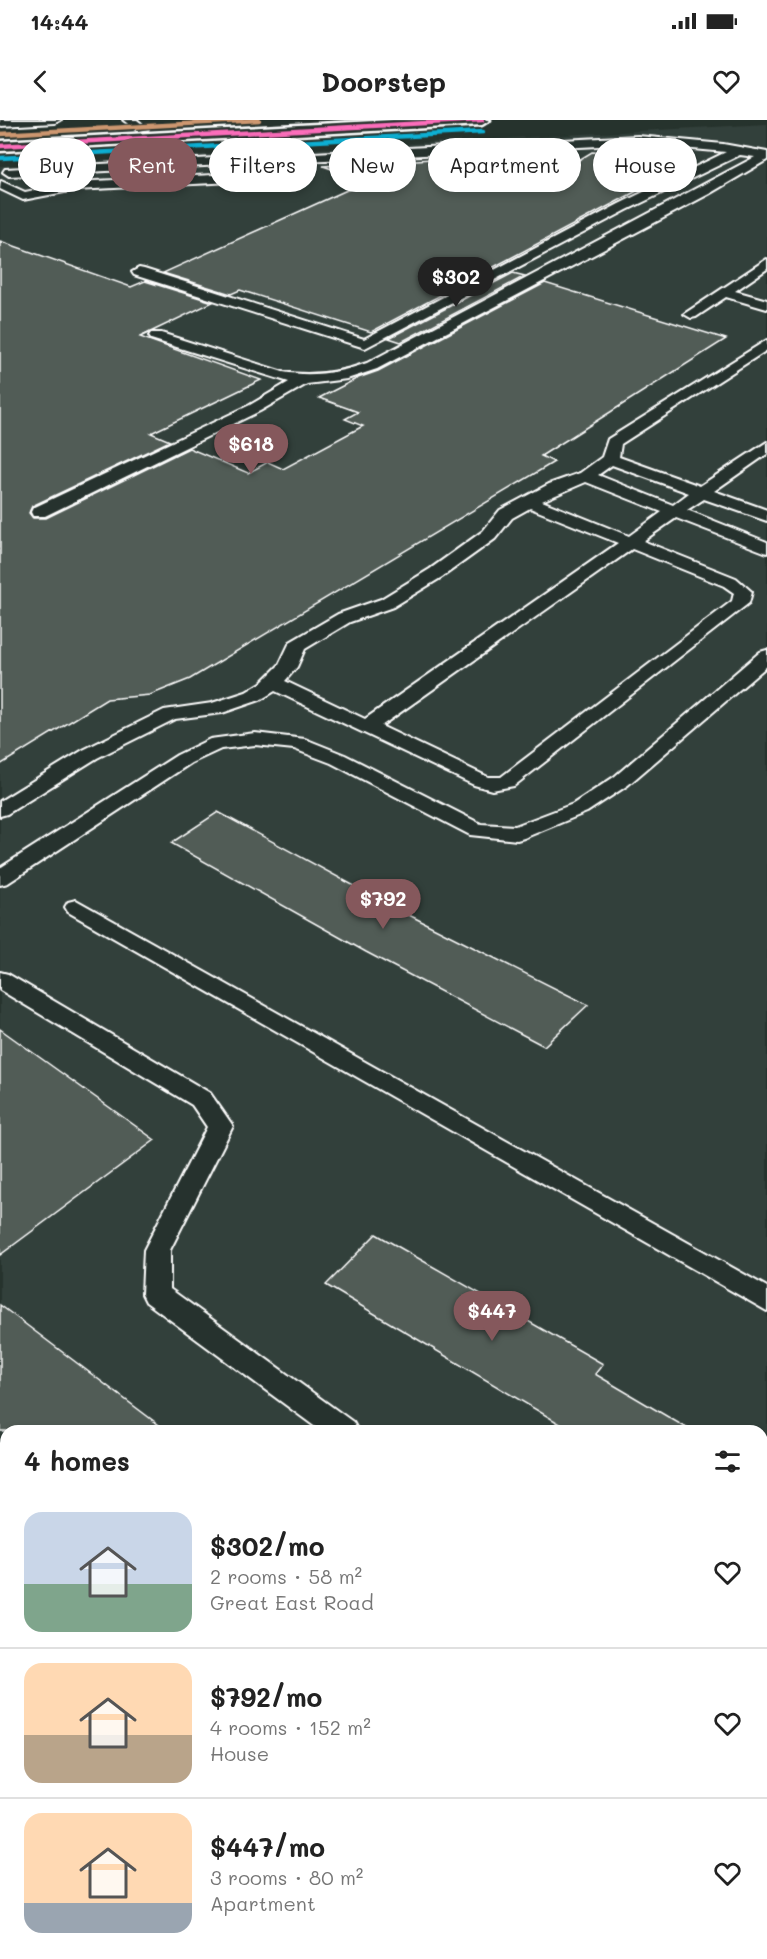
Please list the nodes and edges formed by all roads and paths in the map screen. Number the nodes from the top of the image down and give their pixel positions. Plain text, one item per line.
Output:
1 (55, 120) edge
2 (290, 120) edge
3 (482, 120) edge
4 (0, 123) edge
5 (136, 124) edge
6 (0, 136) edge
7 (0, 146) edge
8 (738, 151) junction
9 (767, 156) edge
10 (317, 157) edge
11 (209, 162) edge
12 (9, 174) edge
13 (209, 179) edge
14 (1, 185) edge
15 (767, 263) edge
16 (139, 272) dead end
17 (725, 292) junction
18 (767, 305) edge
19 (691, 315) dead end
20 (156, 336) dead end
21 (767, 344) edge
22 (303, 380) junction
23 (767, 447) edge
24 (610, 459) junction
25 (586, 476) junction
26 (703, 492) junction
27 (529, 502) junction
28 (39, 512) dead end
29 (675, 512) junction
30 (767, 516) edge
31 (631, 542) junction
32 (767, 548) edge
33 (767, 656) edge
34 (274, 683) junction
35 (366, 727) junction
36 (0, 810) edge
37 (0, 878) edge
38 (76, 907) dead end
39 (0, 980) edge
40 (767, 1300) edge
41 (334, 1425) edge

1 - 4 lane
2 - 5 main road
3 - 7 main road
5 - 6 main road
8 - 9 lane
8 - 10 lane
8 - 16 lane
9 - 22 lane
11 - 12 lane
12 - 14 lane
13 - 14 lane
15 - 17 lane
17 - 18 lane
17 - 19 lane
20 - 22 lane
21 - 24 lane
22 - 28 lane
23 - 26 lane
24 - 25 lane
24 - 26 lane
25 - 27 lane
25 - 29 lane
26 - 29 lane
26 - 30 lane
27 - 31 lane
27 - 34 lane
29 - 31 lane
29 - 32 lane
31 - 35 lane
31 - 35 lane
33 - 37 lane
34 - 35 lane
34 - 36 lane
38 - 40 lane
39 - 41 lane

